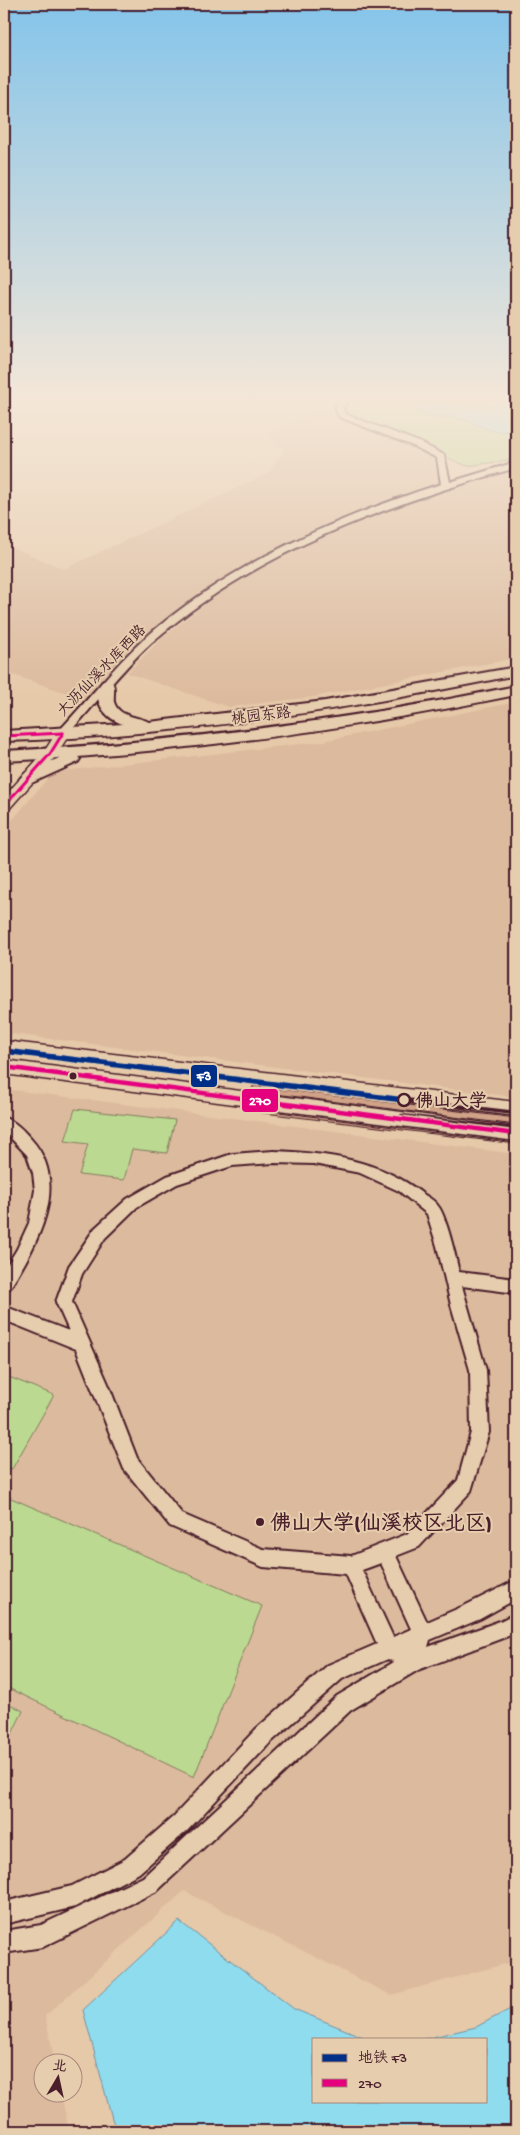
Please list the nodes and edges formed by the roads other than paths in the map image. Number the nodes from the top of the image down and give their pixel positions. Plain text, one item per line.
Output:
1 (405, 501) edge
2 (516, 671) edge
3 (107, 684) junction
4 (516, 691) edge
5 (80, 716) junction
6 (156, 726) junction
7 (63, 733) junction
8 (25, 735) junction
9 (4, 736) edge
10 (99, 751) junction
11 (43, 755) junction
12 (4, 756) edge
13 (27, 780) junction
14 (4, 787) edge
15 (4, 806) edge
16 (4, 1048) edge
17 (4, 1067) edge
18 (516, 1109) edge
19 (4, 1123) edge
20 (516, 1134) edge
21 (453, 1278) junction
22 (4, 1283) edge
23 (516, 1286) edge
24 (4, 1313) edge
25 (83, 1344) junction
26 (384, 1552) junction
27 (351, 1565) junction
28 (516, 1589) edge
29 (516, 1622) edge
30 (423, 1634) junction
31 (389, 1649) junction
32 (412, 1662) junction
33 (4, 1914) edge
34 (4, 1942) edge

1 - 3 street, 大沥仙溪水库西路
2 - 6 main road, 桃园东路
3 - 5 street, 大沥仙溪水库西路
3 - 6 main road
4 - 10 main road, 桃园东路
5 - 7 street, 大沥仙溪水库西路
5 - 8 main road
6 - 7 main road, 桃园东路
7 - 8 main road, 桃园东路
7 - 11 street
8 - 9 main road, 桃园东路
10 - 11 main road, 桃园东路
10 - 13 main road
11 - 12 main road, 桃园东路
11 - 13 street
11 - 14 street
13 - 15 street
16 - 18 street
17 - 20 street
19 - 22 street
21 - 23 street
21 - 25 street
21 - 26 street
24 - 25 street
25 - 27 street
26 - 27 street
26 - 30 street
27 - 31 street
28 - 30 street
29 - 32 street
30 - 31 street
30 - 32 street
31 - 32 street
31 - 33 street
32 - 34 street

